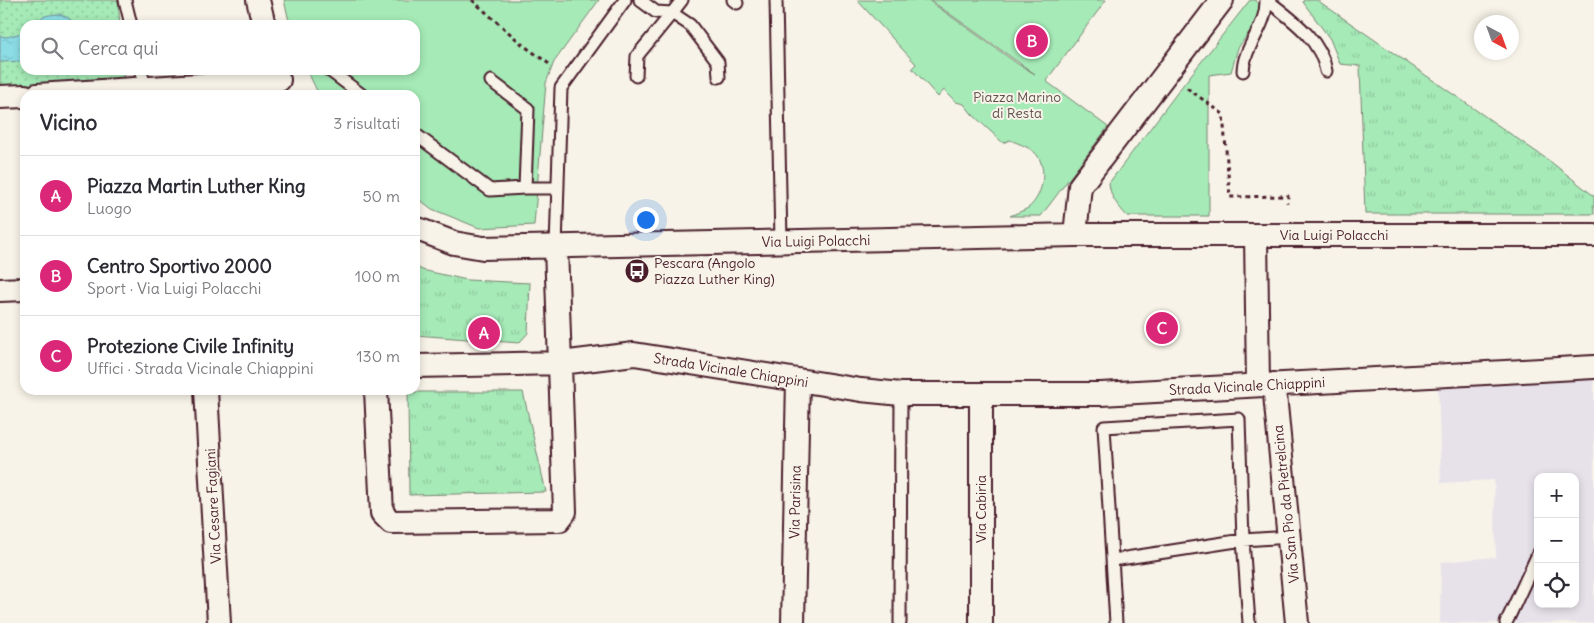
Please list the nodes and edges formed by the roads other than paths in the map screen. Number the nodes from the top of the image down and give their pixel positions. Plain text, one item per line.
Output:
1 (125, 0) edge
2 (258, 0) edge
3 (640, 0) edge
4 (682, 0) edge
5 (733, 0) edge
6 (737, 0) edge
7 (776, 0) edge
8 (1222, 0) edge
9 (1267, 0) edge
10 (619, 2) edge
11 (672, 13) junction
12 (130, 20) edge
13 (263, 20) edge
14 (1243, 71) dead end
15 (1326, 71) dead end
16 (336, 75) edge
17 (636, 76) dead end
18 (719, 77) dead end
19 (491, 81) dead end
20 (281, 82) edge
21 (140, 86) edge
22 (94, 90) edge
23 (355, 90) edge
24 (20, 96) edge
25 (0, 97) edge
26 (420, 138) edge
27 (525, 188) junction
28 (558, 188) junction
29 (420, 230) edge
30 (1256, 235) junction
31 (1594, 235) edge
32 (1075, 236) junction
33 (781, 242) junction
34 (556, 246) junction
35 (20, 289) edge
36 (0, 290) edge
37 (561, 364) junction
38 (420, 366) edge
39 (1594, 367) edge
40 (798, 380) junction
41 (1266, 385) junction
42 (901, 394) junction
43 (980, 394) junction
44 (206, 395) edge
45 (376, 395) edge
46 (1290, 536) junction
47 (1243, 540) junction
48 (1112, 560) junction
49 (1534, 563) edge
50 (219, 623) edge
51 (793, 623) edge
52 (900, 623) edge
53 (981, 623) edge
54 (1116, 623) edge
55 (1249, 623) edge
56 (1297, 623) edge
57 (1506, 623) edge

1 - 12 lane
2 - 13 street
3 - 11 lane
4 - 11 lane
5 - 6 lane
7 - 33 lane
8 - 32 street
9 - 14 lane
9 - 15 lane
10 - 28 lane
11 - 17 lane
11 - 18 lane
16 - 23 lane
19 - 27 lane
20 - 21 street
21 - 22 street
24 - 25 street
26 - 27 lane
27 - 28 lane
28 - 34 lane
29 - 34 street, Via Luigi Polacchi
30 - 31 street, Via Luigi Polacchi
30 - 32 street, Via Luigi Polacchi
30 - 41 street, Via San Pio da Pietrelcina
32 - 33 street, Via Luigi Polacchi
33 - 34 street, Via Luigi Polacchi
34 - 37 street
35 - 36 street
37 - 38 street, Strada Vicinale Chiappini
37 - 40 street, Strada Vicinale Chiappini
37 - 45 street
39 - 41 street, Strada Vicinale Chiappini
40 - 42 street, Strada Vicinale Chiappini
40 - 51 street, Via Parisina
41 - 43 street, Strada Vicinale Chiappini
41 - 46 street, Via San Pio da Pietrelcina
42 - 43 street, Strada Vicinale Chiappini
42 - 52 lane
43 - 53 street, Via Cabiria
44 - 50 street, Via Cesare Fagiani
46 - 47 lane
46 - 56 street, Via San Pio da Pietrelcina
47 - 48 lane
47 - 48 lane
47 - 55 lane
48 - 54 lane
49 - 57 lane

